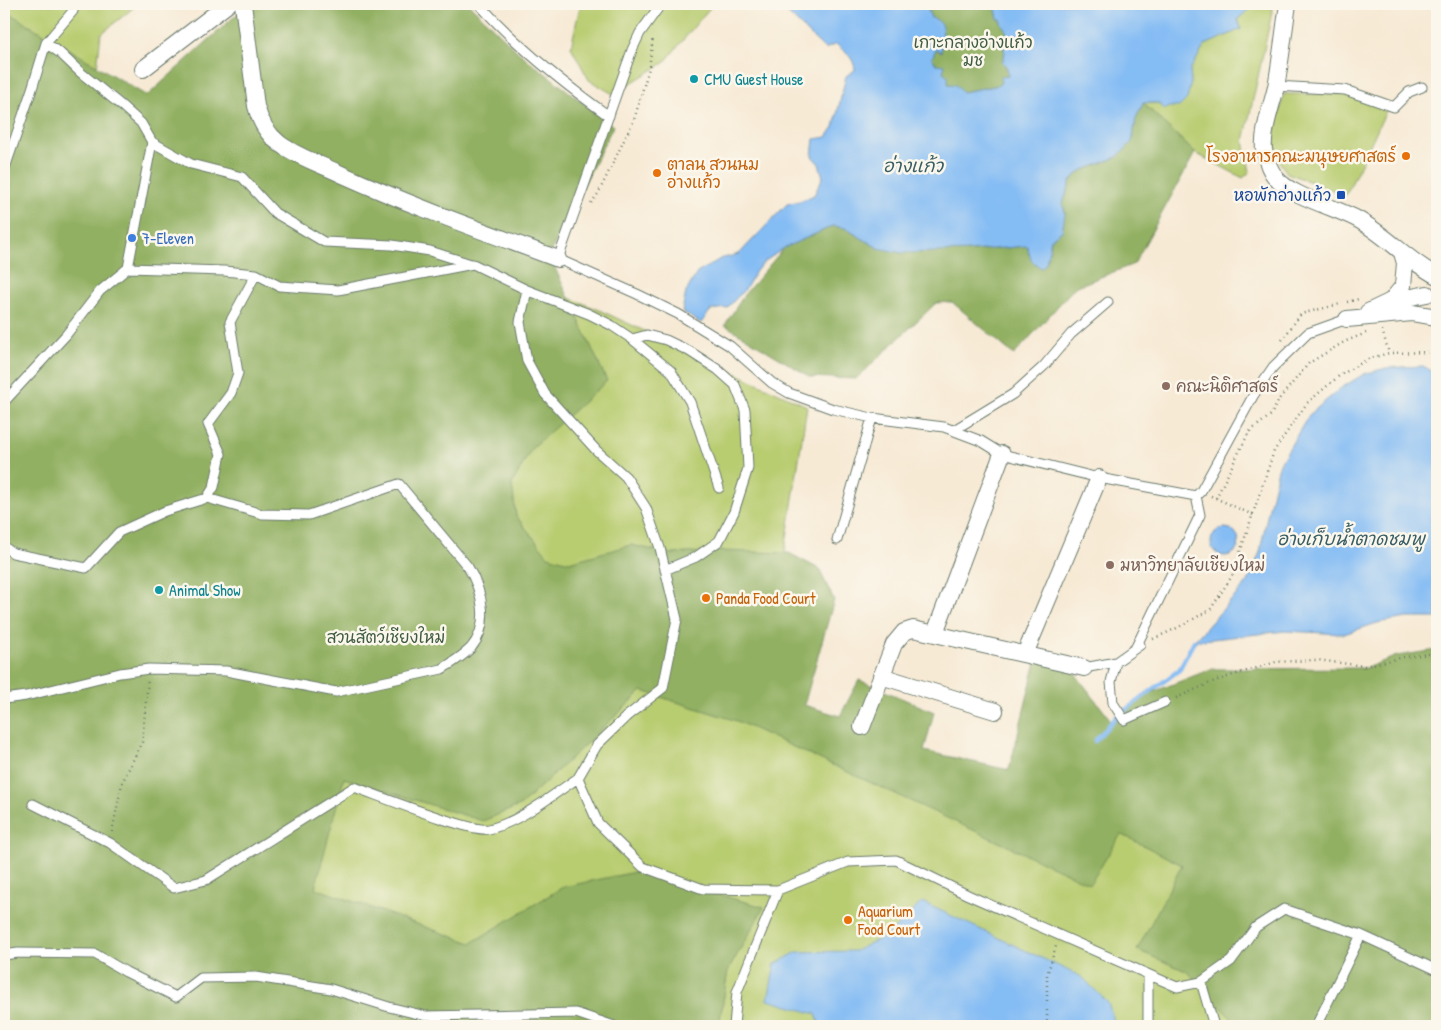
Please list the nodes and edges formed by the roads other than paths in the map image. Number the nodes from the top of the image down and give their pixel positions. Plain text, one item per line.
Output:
1 (73, 4) edge
2 (228, 4) edge
3 (243, 4) edge
4 (479, 4) edge
5 (661, 4) edge
6 (1288, 4) edge
7 (46, 43) junction
8 (143, 69) dead end
9 (1276, 86) junction
10 (1422, 87) dead end
11 (609, 116) junction
12 (152, 142) junction
13 (4, 171) edge
14 (1407, 257) junction
15 (558, 259) junction
16 (474, 264) junction
17 (128, 268) junction
18 (256, 274) junction
19 (1437, 276) edge
20 (1431, 289) edge
21 (527, 290) junction
22 (1391, 301) junction
23 (1108, 302) dead end
24 (1437, 316) edge
25 (1347, 319) junction
26 (632, 339) junction
27 (4, 402) edge
28 (872, 418) junction
29 (954, 430) junction
30 (1002, 454) junction
31 (1099, 478) junction
32 (719, 488) dead end
33 (1198, 494) junction
34 (208, 498) junction
35 (837, 540) dead end
36 (4, 547) edge
37 (665, 570) junction
38 (935, 633) junction
39 (1025, 654) junction
40 (1116, 662) junction
41 (1084, 668) joint
42 (881, 676) junction
43 (4, 698) edge
44 (1165, 702) road end
45 (995, 711) dead end
46 (862, 727) dead end
47 (578, 778) junction
48 (33, 804) dead end
49 (778, 890) junction
50 (1360, 935) junction
51 (4, 955) edge
52 (1437, 970) edge
53 (1148, 975) junction
54 (1201, 982) junction
55 (614, 1026) edge
56 (734, 1026) edge
57 (1148, 1026) edge
58 (1214, 1026) edge
59 (1316, 1026) edge

1 - 7 lane
2 - 8 street
3 - 15 street
4 - 11 lane
5 - 11 lane
6 - 9 street
7 - 12 lane
7 - 13 lane
9 - 10 lane
9 - 14 street
11 - 15 lane
12 - 16 lane
12 - 17 lane
14 - 19 street
14 - 20 street
14 - 22 street
15 - 28 lane
16 - 18 lane
16 - 21 lane
17 - 18 lane
17 - 27 lane
18 - 34 lane
20 - 22 street
20 - 24 street
21 - 26 lane
21 - 37 lane
22 - 25 street
23 - 29 lane
24 - 25 street
25 - 33 lane
26 - 32 lane
26 - 37 lane
28 - 29 lane
28 - 35 lane
29 - 30 lane
30 - 31 lane
30 - 38 street
31 - 33 lane
31 - 39 street
33 - 40 lane
34 - 36 lane
34 - 43 lane
37 - 47 lane
38 - 39 street
38 - 42 street
39 - 41 street
40 - 41 lane
40 - 44 lane
42 - 45 street
42 - 46 street
47 - 48 lane
47 - 49 lane
49 - 53 lane
49 - 56 lane
50 - 52 lane
50 - 54 lane
50 - 59 lane
51 - 55 lane
53 - 54 lane
53 - 57 lane
54 - 58 lane

